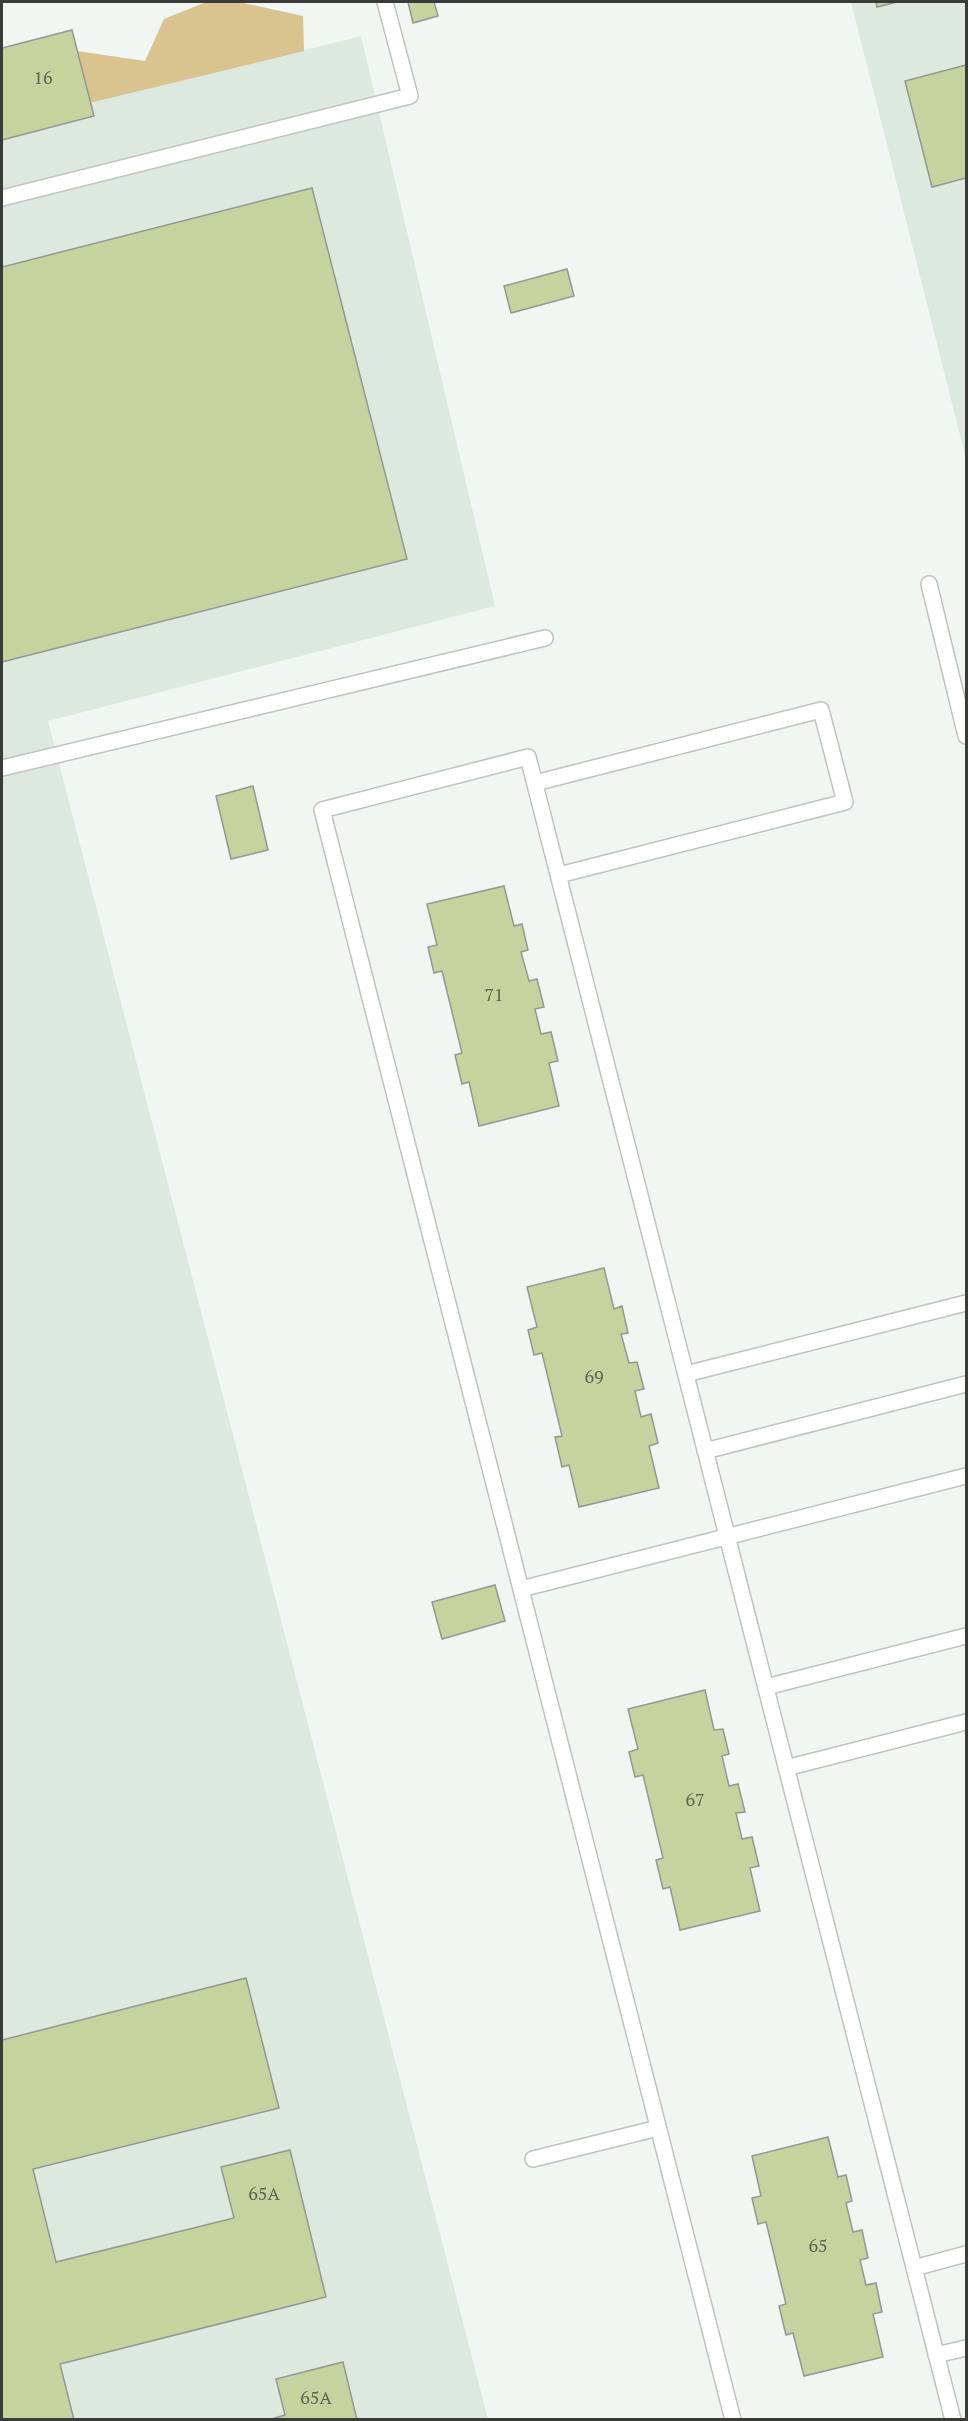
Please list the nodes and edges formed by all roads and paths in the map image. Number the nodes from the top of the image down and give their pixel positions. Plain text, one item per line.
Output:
1 (385, 2) edge
2 (2, 198) edge
3 (929, 584) dead end
4 (545, 638) dead end
5 (966, 736) edge
6 (2, 768) edge
7 (535, 783) junction
8 (559, 875) junction
9 (966, 1303) edge
10 (686, 1374) junction
11 (966, 1384) edge
12 (705, 1450) junction
13 (966, 1476) edge
14 (727, 1537) junction
15 (521, 1589) junction
16 (966, 1636) edge
17 (766, 1686) junction
18 (966, 1722) edge
19 (786, 1768) junction
20 (658, 2128) junction
21 (533, 2159) dead end
22 (966, 2254) edge
23 (914, 2268) junction
24 (966, 2348) edge
25 (936, 2355) junction
26 (733, 2420) edge
27 (952, 2420) edge

1 - 2 lane
3 - 5 lane
4 - 6 lane
7 - 8 lane
7 - 8 lane
7 - 15 lane
8 - 10 lane
9 - 10 lane
10 - 12 lane
11 - 12 lane
12 - 14 lane
13 - 14 lane
14 - 15 lane
14 - 17 lane
15 - 20 lane
16 - 17 lane
17 - 19 lane
18 - 19 lane
19 - 23 lane
20 - 21 lane
20 - 26 lane
22 - 23 lane
23 - 25 lane
24 - 25 lane
25 - 27 lane

